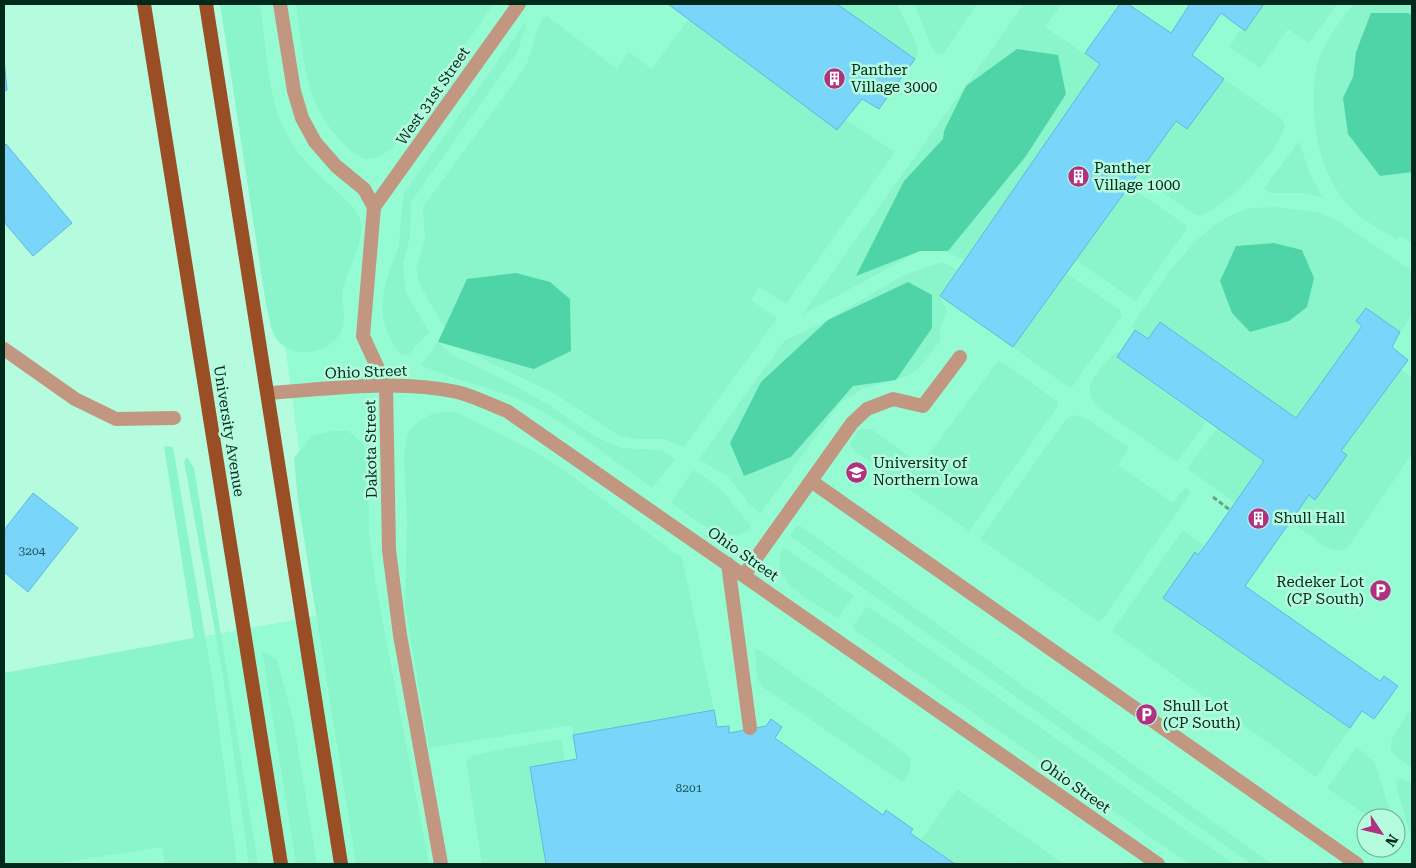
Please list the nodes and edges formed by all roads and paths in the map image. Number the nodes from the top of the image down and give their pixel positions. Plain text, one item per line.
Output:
1 (144, 4) edge
2 (206, 4) edge
3 (280, 4) edge
4 (519, 4) edge
5 (374, 207) junction
6 (4, 349) edge
7 (960, 357) dead end
8 (386, 386) junction
9 (268, 393) junction
10 (174, 418) dead end
11 (811, 481) junction
12 (1213, 497) dead end
13 (1230, 510) dead end
14 (728, 564) junction
15 (744, 575) junction
16 (750, 728) dead end
17 (281, 864) edge
18 (341, 864) edge
19 (441, 864) edge
20 (1158, 864) edge
21 (1358, 864) edge

1 - 17 main road, University Avenue
2 - 9 main road
3 - 5 street
4 - 5 street, West 31st Street
5 - 8 street, Dakota Street
6 - 10 street
7 - 11 street
8 - 9 street, Ohio Street
8 - 14 street, Ohio Street
8 - 19 street, Dakota Street
9 - 18 main road
11 - 15 street
11 - 21 street
12 - 13 path
14 - 15 street, Ohio Street
14 - 16 street
15 - 20 street, Ohio Street

